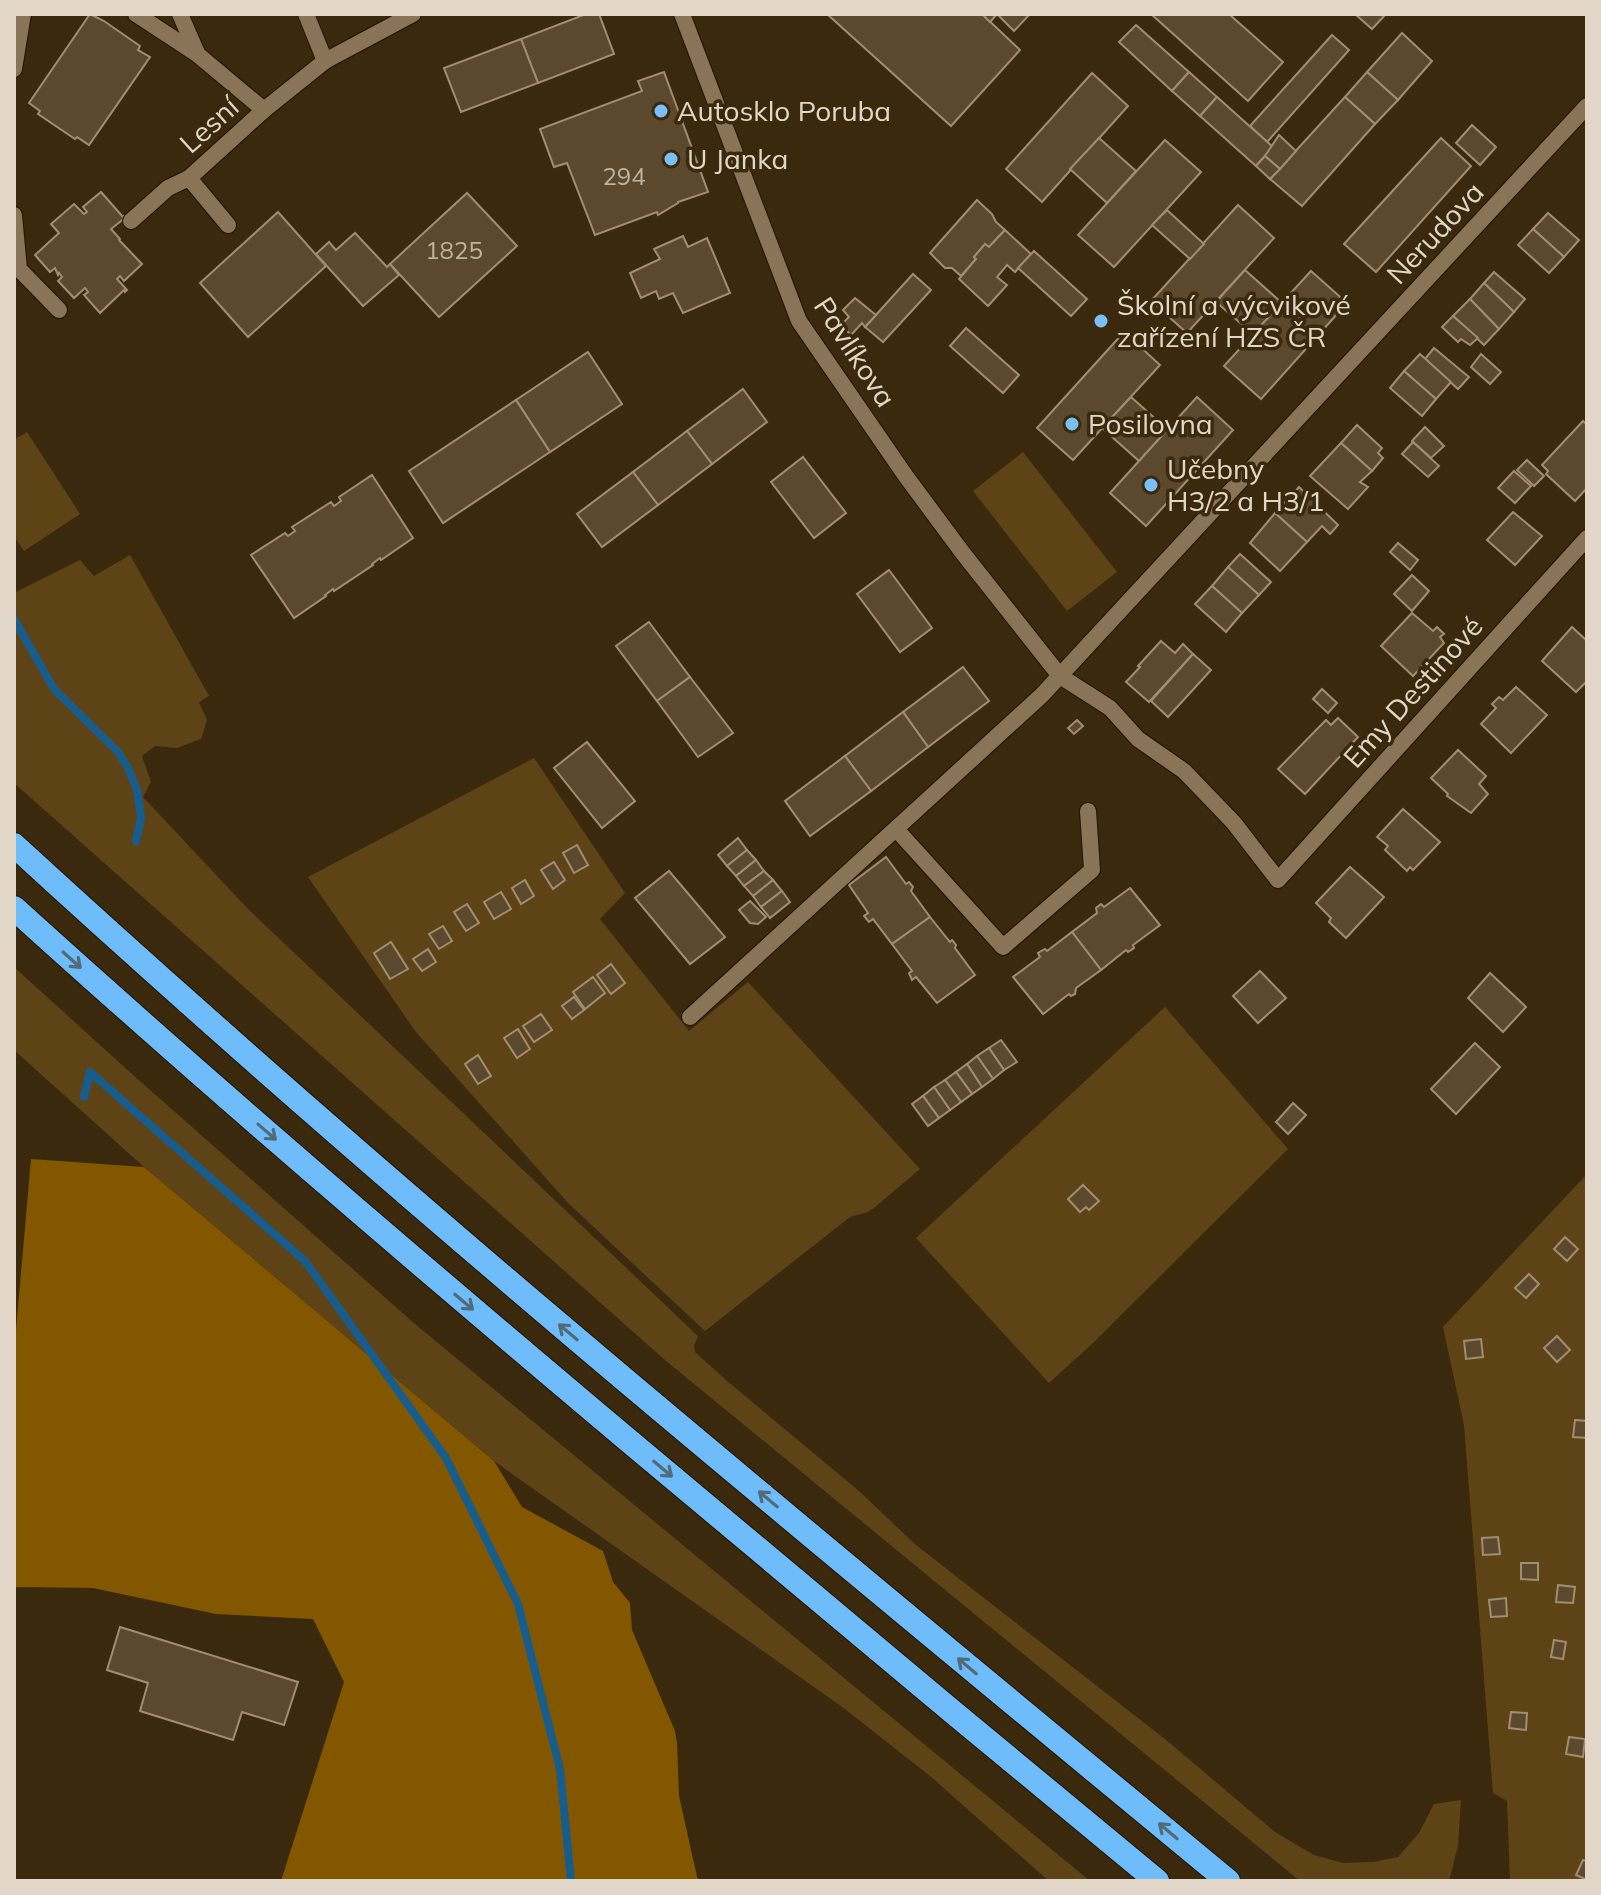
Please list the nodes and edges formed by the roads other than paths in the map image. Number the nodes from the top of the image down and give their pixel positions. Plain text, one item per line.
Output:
1 (23, 14) edge
2 (136, 14) edge
3 (180, 14) edge
4 (306, 14) edge
5 (413, 14) edge
6 (682, 14) edge
7 (197, 54) junction
8 (325, 61) junction
9 (14, 69) edge
10 (1587, 106) edge
11 (264, 110) junction
12 (189, 178) junction
13 (14, 215) edge
14 (131, 221) dead end
15 (228, 225) dead end
16 (59, 310) dead end
17 (1587, 538) edge
18 (1060, 676) junction
19 (1088, 811) dead end
20 (896, 829) junction
21 (14, 845) edge
22 (1278, 880) joint
23 (14, 908) edge
24 (690, 1017) dead end
25 (1157, 1881) edge
26 (1228, 1881) edge

1 - 9 street
2 - 7 street, Lesní
3 - 7 street, Lesní
4 - 8 street
5 - 8 street, Lesní
6 - 18 street, Pavlíkova
7 - 11 street, Lesní
8 - 11 street, Lesní
10 - 18 street, Nerudova
11 - 12 street, Lesní
12 - 14 street, Lesní
12 - 15 street, Lesní
13 - 16 street
17 - 22 street, Emy Destinové
18 - 20 street
18 - 22 street, Pavlíkova
19 - 20 street
20 - 24 street
26 -> 21 highway
23 -> 25 highway

